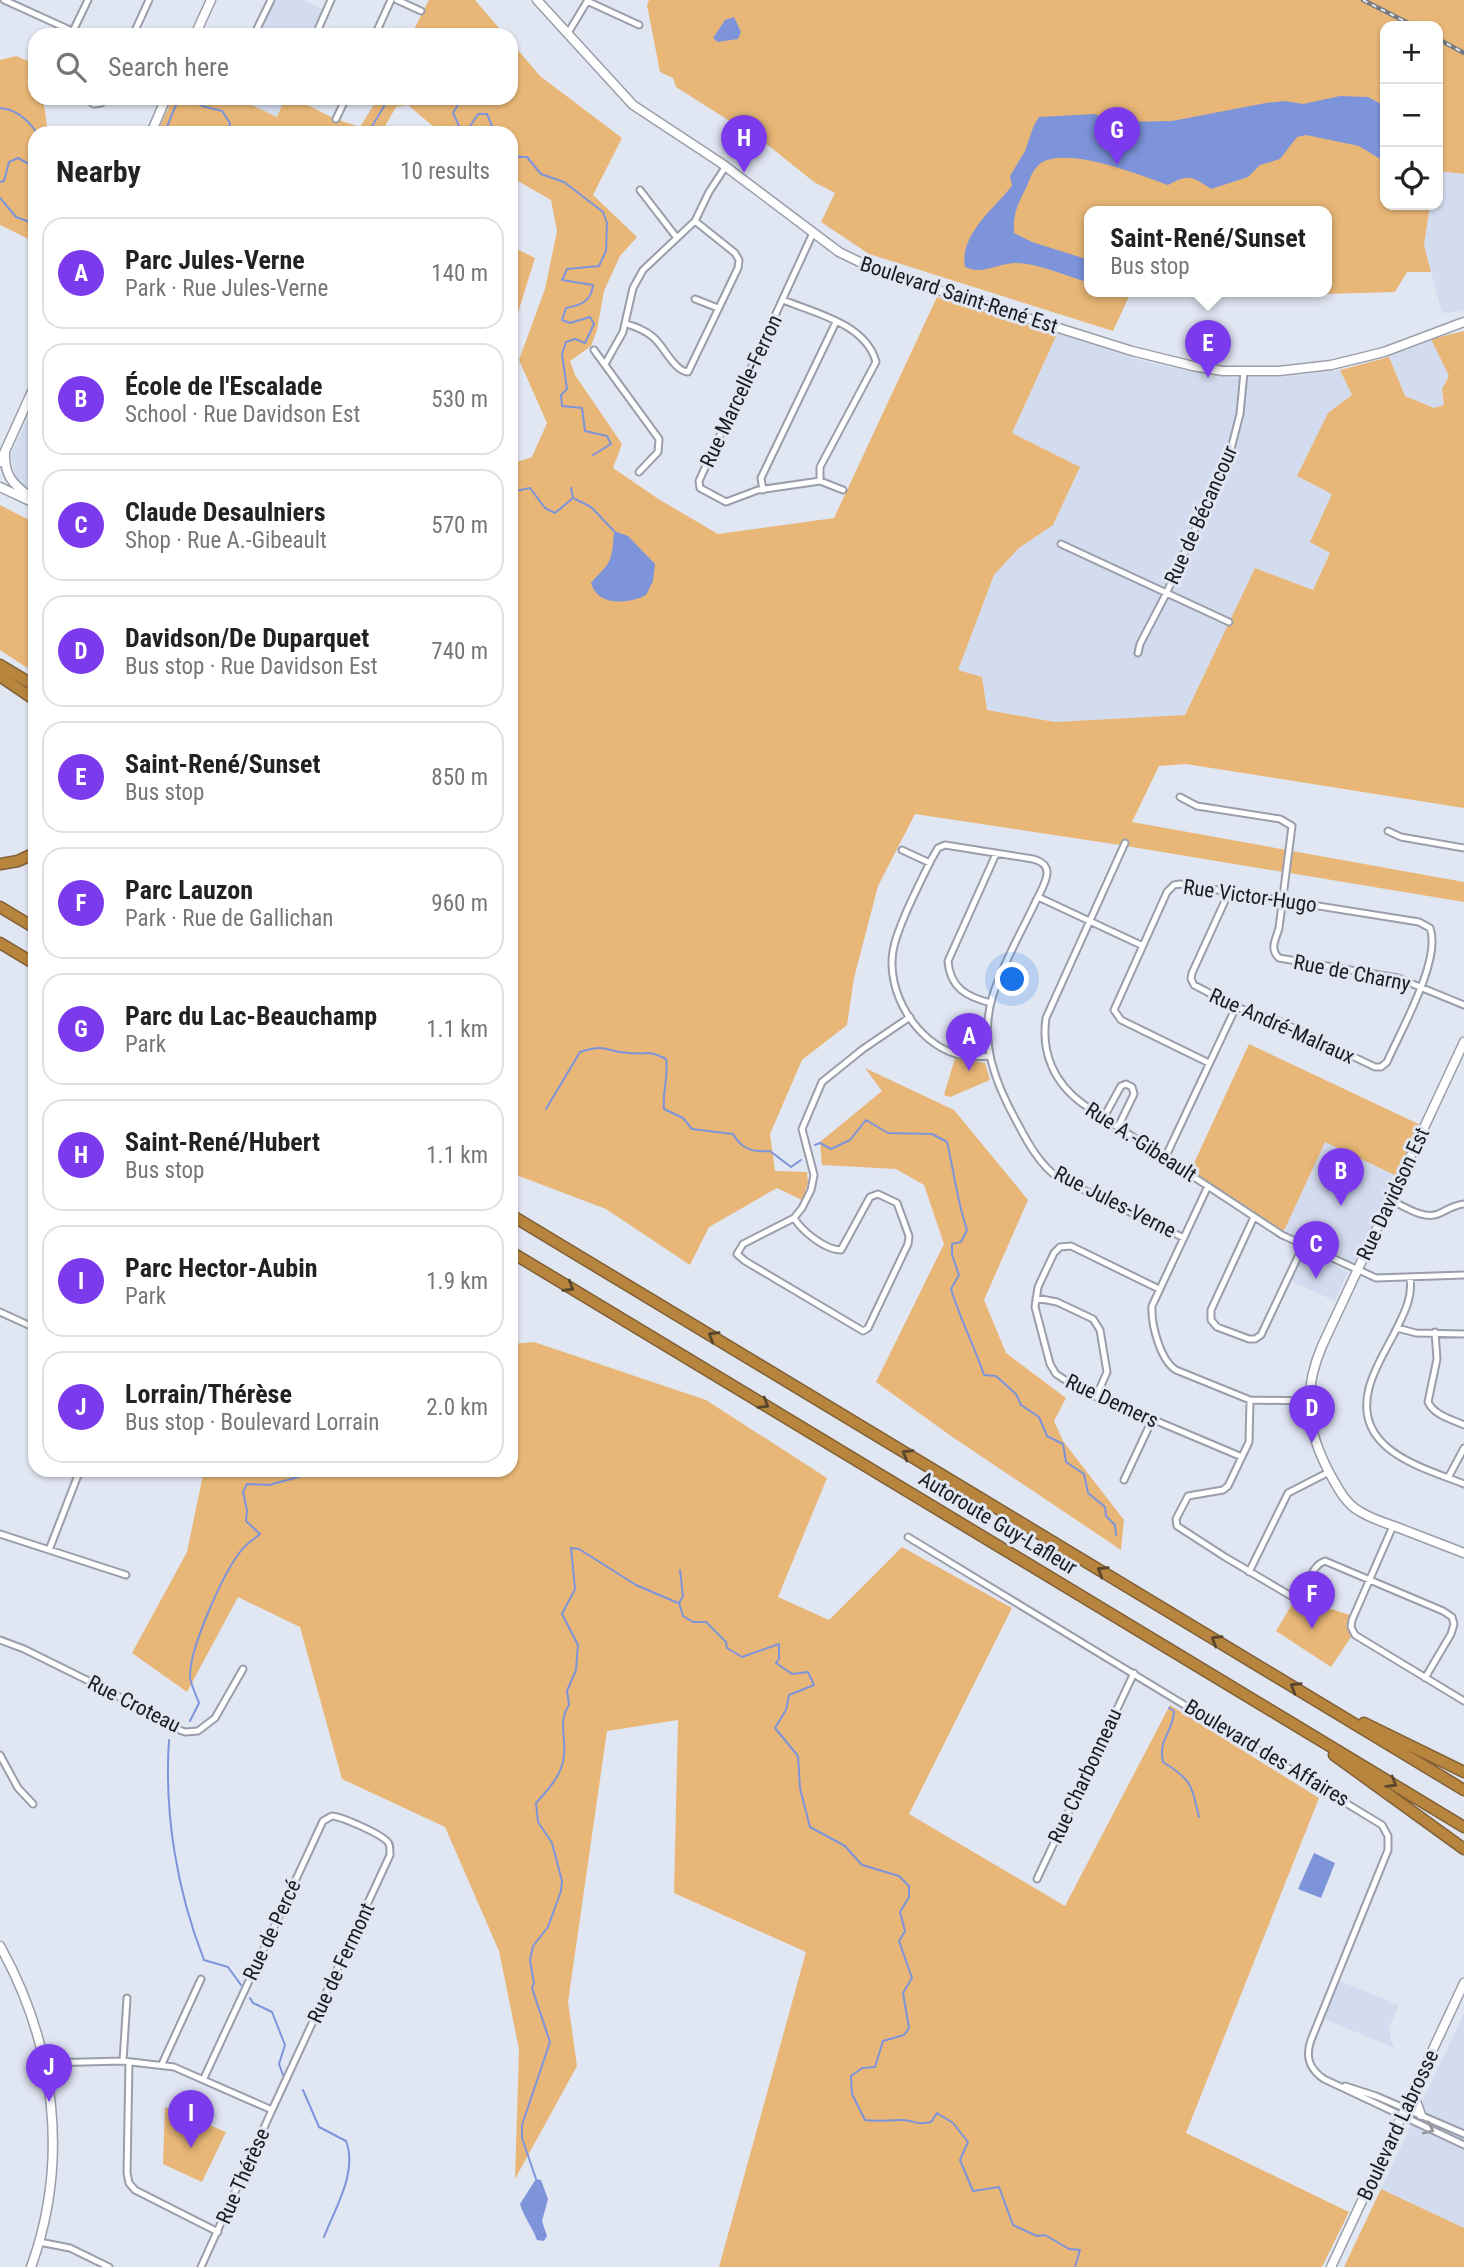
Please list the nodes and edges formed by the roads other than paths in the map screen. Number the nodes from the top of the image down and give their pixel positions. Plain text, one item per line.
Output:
1 (3, 0) edge
2 (88, 0) edge
3 (149, 0) edge
4 (211, 0) edge
5 (271, 0) edge
6 (331, 0) edge
7 (391, 0) edge
8 (397, 0) edge
9 (537, 0) edge
10 (587, 1) edge
11 (0, 5) edge
12 (422, 11) dead end
13 (639, 25) dead end
14 (64, 28) edge
15 (75, 28) edge
16 (136, 28) edge
17 (198, 28) edge
18 (257, 28) edge
19 (319, 28) edge
20 (378, 28) edge
21 (567, 35) junction
22 (163, 105) edge
23 (343, 105) edge
24 (336, 119) dead end
25 (154, 126) edge
26 (726, 166) junction
27 (640, 190) dead end
28 (695, 221) junction
29 (814, 233) junction
30 (677, 238) junction
31 (695, 299) dead end
32 (783, 300) junction
33 (718, 308) junction
34 (836, 322) junction
35 (1464, 323) edge
36 (626, 324) junction
37 (594, 350) dead end
38 (605, 364) junction
39 (1244, 372) junction
40 (28, 400) edge
41 (6, 449) junction
42 (0, 462) edge
43 (639, 472) dead end
44 (820, 481) junction
45 (0, 487) edge
46 (763, 489) junction
47 (843, 490) dead end
48 (28, 495) edge
49 (28, 499) edge
50 (1061, 544) dead end
51 (1166, 594) junction
52 (1229, 622) dead end
53 (1138, 653) dead end
54 (0, 665) edge
55 (0, 676) edge
56 (28, 682) edge
57 (28, 695) edge
58 (1180, 797) dead end
59 (1388, 831) dead end
60 (1125, 844) dead end
61 (1464, 848) edge
62 (902, 850) dead end
63 (996, 854) junction
64 (28, 856) edge
65 (930, 863) junction
66 (0, 864) edge
67 (1229, 892) junction
68 (1038, 897) junction
69 (1283, 901) junction
70 (0, 906) edge
71 (1089, 921) junction
72 (28, 924) edge
73 (0, 943) edge
74 (1142, 945) junction
75 (28, 960) edge
76 (1422, 986) junction
77 (991, 1003) junction
78 (1464, 1005) edge
79 (1236, 1007) junction
80 (910, 1017) junction
81 (1464, 1042) edge
82 (989, 1056) junction
83 (1209, 1063) junction
84 (1104, 1117) junction
85 (1118, 1126) junction
86 (1165, 1157) junction
87 (1208, 1186) junction
88 (1391, 1200) junction
89 (1464, 1204) edge
90 (1254, 1217) junction
91 (794, 1218) junction
92 (518, 1219) edge
93 (1184, 1237) junction
94 (1303, 1246) junction
95 (518, 1256) edge
96 (1357, 1271) junction
97 (1464, 1275) edge
98 (1410, 1278) junction
99 (1160, 1289) junction
100 (1036, 1298) junction
101 (0, 1312) edge
102 (28, 1325) edge
103 (1396, 1328) junction
104 (1434, 1332) junction
105 (1464, 1334) edge
106 (1096, 1397) junction
107 (1250, 1400) junction
108 (1308, 1401) junction
109 (1152, 1420) junction
110 (1464, 1425) edge
111 (1464, 1448) edge
112 (1241, 1457) junction
113 (1329, 1472) junction
114 (77, 1477) edge
115 (1448, 1478) junction
116 (1124, 1480) dead end
117 (1464, 1485) edge
118 (1393, 1526) junction
119 (0, 1534) edge
120 (908, 1537) dead end
121 (49, 1550) junction
122 (1464, 1553) edge
123 (1249, 1572) junction
124 (126, 1575) dead end
125 (1370, 1579) junction
126 (0, 1640) edge
127 (243, 1669) dead end
128 (1134, 1673) junction
129 (1425, 1678) junction
130 (1464, 1701) edge
131 (1319, 1702) junction
132 (1292, 1723) junction
133 (0, 1755) edge
134 (1464, 1772) edge
135 (1464, 1790) edge
136 (33, 1804) dead end
137 (362, 1827) joint
138 (1464, 1827) edge
139 (1464, 1849) edge
140 (1037, 1879) dead end
141 (0, 1946) edge
142 (201, 1979) dead end
143 (1464, 1983) edge
144 (127, 1998) dead end
145 (126, 2061) junction
146 (45, 2063) junction
147 (162, 2064) junction
148 (204, 2078) junction
149 (1413, 2093) junction
150 (272, 2110) junction
151 (1404, 2113) junction
152 (1421, 2115) junction
153 (1464, 2134) edge
154 (1464, 2145) edge
155 (218, 2232) junction
156 (39, 2242) junction
157 (31, 2267) edge
158 (109, 2267) edge
159 (201, 2267) edge
160 (1331, 2267) edge

1 - 11 street
1 - 14 street
2 - 15 street
3 - 16 street
4 - 17 street
5 - 18 street
6 - 19 street
7 - 20 street
8 - 12 street
9 - 21 street, Boulevard Saint-René Est
10 - 13 street
10 - 21 street
21 - 26 street, Boulevard Saint-René Est
22 - 25 street
23 - 24 street
26 - 28 street
26 - 29 street, Boulevard Saint-René Est
27 - 30 street
28 - 30 street
28 - 33 street
29 - 32 street, Rue Marcelle-Ferron
29 - 39 street, Boulevard Saint-René Est
30 - 36 street
31 - 33 street
32 - 34 street
32 - 46 street, Rue Marcelle-Ferron
33 - 36 street
34 - 44 street
34 - 46 street
35 - 39 street, Boulevard Saint-René Est
36 - 38 street
37 - 38 street
38 - 43 street
39 - 51 street, Rue de Bécancour
40 - 41 street
41 - 42 street
41 - 48 street
44 - 46 street, Rue Marcelle-Ferron
44 - 47 street, Rue Marcelle-Ferron
45 - 49 street
50 - 51 street
51 - 52 street
51 - 53 street, Rue de Bécancour
54 - 56 highway
55 - 57 highway
58 - 69 street, Rue de Charny
59 - 61 street
60 - 71 street, Rue A.-Gibeault
62 - 65 street
63 - 65 street, Rue Jules-Verne
63 - 68 street, Rue Jules-Verne
63 - 77 street
64 - 66 highway
65 - 80 street
67 - 69 street, Rue Victor-Hugo
67 - 74 street, Rue Victor-Hugo
67 - 79 street, Rue André-Malraux
68 - 71 street
68 - 77 street, Rue Jules-Verne
69 - 76 street, Rue de Charny
69 - 76 street, Rue Victor-Hugo
70 - 72 highway
71 - 74 street
71 - 84 street, Rue A.-Gibeault
73 - 75 highway
74 - 83 street, Rue Victor-Hugo
76 - 78 street, Rue de Charny
76 - 79 street, Rue André-Malraux
77 - 82 street, Rue Jules-Verne
79 - 83 street
80 - 82 street
80 - 91 street
81 - 88 street, Rue Davidson Est
82 - 93 street, Rue Jules-Verne
83 - 86 street
84 - 85 street, Rue A.-Gibeault
84 - 85 street
85 - 86 street, Rue A.-Gibeault
86 - 87 street, Rue A.-Gibeault
87 - 90 street, Rue A.-Gibeault
87 - 93 street
88 - 89 street
88 - 96 street, Rue Davidson Est
90 - 94 street, Rue A.-Gibeault
90 - 94 street
91 - 91 street
131 -> 92 highway, Autoroute Guy-Lafleur
93 - 99 street
94 - 96 street, Rue A.-Gibeault
95 -> 132 highway, Autoroute Guy-Lafleur
96 - 98 street, Rue A.-Gibeault
96 - 108 street, Rue Davidson Est
97 - 98 street, Rue A.-Gibeault
98 - 103 street
99 - 100 street, Rue Demers
99 - 107 street
100 - 106 street, Rue Demers
100 - 106 street
101 - 102 street
103 - 104 street
103 - 115 street
104 - 105 street
104 - 110 street
106 - 109 street, Rue Demers
107 - 108 street
107 - 112 street
108 - 113 street, Rue Davidson Est
109 - 112 street, Rue Demers
109 - 116 street
111 - 115 street
112 - 123 street
113 - 118 street, Rue Davidson Est
113 - 123 street
114 - 121 street
115 - 117 street
118 - 122 street, Rue Davidson Est
118 - 125 street
119 - 121 street
120 - 128 street, Boulevard des Affaires
121 - 124 street
123 - 125 street
125 - 129 street
125 - 129 street
126 - 127 street, Rue Croteau
128 - 140 street, Rue Charbonneau
128 - 151 street, Boulevard des Affaires
129 - 130 street
131 - 134 highway
131 - 135 highway, Autoroute Guy-Lafleur
132 -> 138 highway, Autoroute Guy-Lafleur
132 - 139 highway
133 - 136 street
137 - 148 street, Rue de Percé
137 - 150 street, Rue de Fermont
141 - 146 street
142 - 147 street
143 - 149 street, Boulevard Labrosse
144 - 145 street
145 - 146 street, Rue Thérèse
145 - 147 street, Rue Thérèse
145 - 155 street
146 - 156 street
147 - 148 street, Rue Thérèse
148 - 150 street, Rue Thérèse
149 - 151 street, Boulevard Labrosse
149 - 152 street
150 - 155 street, Rue Thérèse
151 - 152 street, Boulevard des Affaires
151 -> 154 street, Boulevard des Affaires
151 - 160 street, Boulevard Labrosse
152 - 153 street, Boulevard des Affaires
155 - 159 street, Rue Thérèse
156 - 157 street
156 - 158 street

